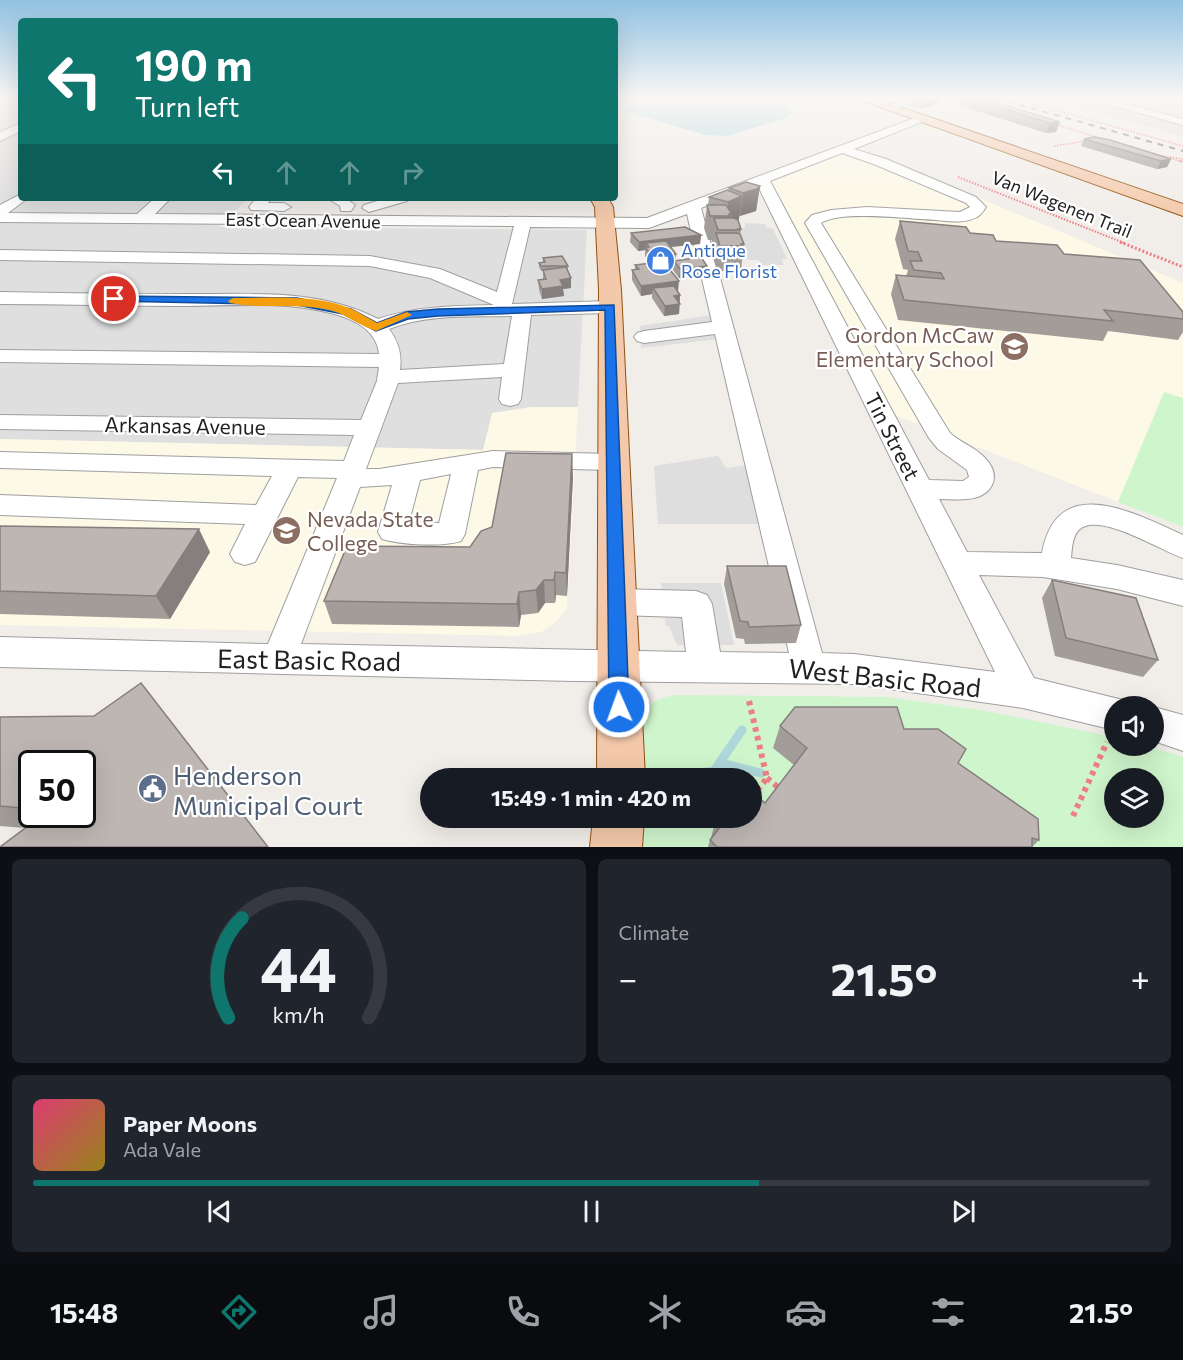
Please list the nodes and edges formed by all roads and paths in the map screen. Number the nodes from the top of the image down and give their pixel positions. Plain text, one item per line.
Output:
1 (872, 138) edge
2 (974, 138) edge
3 (1100, 138) edge
4 (1153, 138) edge
5 (1088, 140) edge
6 (1112, 141) edge
7 (1123, 144) edge
8 (1054, 146) dead end
9 (1183, 146) edge
10 (842, 149) junction
11 (1166, 157) junction
12 (1173, 159) junction
13 (1183, 160) edge
14 (1169, 161) edge
15 (954, 175) dead end
16 (762, 180) junction
17 (18, 200) edge
18 (161, 201) edge
19 (261, 201) edge
20 (392, 201) edge
21 (369, 208) dead end
22 (693, 208) junction
23 (339, 209) edge
24 (1183, 210) edge
25 (0, 211) edge
26 (602, 211) edge
27 (0, 217) edge
28 (141, 218) junction
29 (523, 223) junction
30 (0, 255) edge
31 (1183, 267) edge
32 (0, 298) edge
33 (610, 299) junction
34 (513, 306) junction
35 (376, 327) junction
36 (723, 327) junction
37 (644, 336) dead end
38 (0, 356) edge
39 (390, 369) junction
40 (514, 370) junction
41 (510, 399) dead end
42 (0, 422) edge
43 (370, 428) junction
44 (0, 460) edge
45 (612, 462) junction
46 (467, 463) junction
47 (290, 468) junction
48 (409, 473) junction
49 (352, 474) junction
50 (920, 489) junction
51 (0, 505) edge
52 (264, 514) junction
53 (1183, 547) edge
54 (244, 554) dead end
55 (957, 563) junction
56 (1055, 567) junction
57 (1183, 593) edge
58 (616, 602) junction
59 (0, 652) edge
60 (279, 658) junction
61 (618, 665) junction
62 (705, 666) junction
63 (809, 667) junction
64 (1023, 692) junction
65 (749, 701) dead end
66 (1104, 724) edge
67 (1164, 727) edge
68 (1183, 734) edge
69 (1104, 743) edge
70 (621, 768) edge
71 (767, 778) junction
72 (762, 784) edge
73 (784, 791) edge
74 (1073, 816) dead end
75 (619, 828) edge
76 (616, 847) edge

1 - 10 street, East Ocean Avenue
2 - 24 main road
3 - 6 path
4 - 9 path
5 - 8 path
7 - 11 path
10 - 16 street, East Ocean Avenue
10 - 50 street
11 - 12 path
11 - 13 path
12 - 13 path
12 - 14 path
15 - 31 path, Van Wagenen Trail
16 - 22 street, East Ocean Avenue
16 - 50 street, Tin Street
17 - 25 street
18 - 28 street
19 - 23 street
20 - 21 street
22 - 26 street, East Ocean Avenue
22 - 36 street
23 - 28 street, East Ocean Avenue
23 - 29 street, East Ocean Avenue
26 - 29 street, East Ocean Avenue
26 - 33 main road
27 - 28 street, East Ocean Avenue
29 - 34 street
30 - 34 street
32 - 35 street
33 - 34 street
33 - 45 main road
34 - 35 street
34 - 40 street
35 - 39 street
36 - 37 street
36 - 63 street
38 - 39 street
39 - 40 street
39 - 43 street
40 - 41 street
42 - 43 street, Arkansas Avenue
43 - 49 street
44 - 47 street
45 - 46 street
45 - 58 main road
46 - 48 street
46 - 48 street
47 - 49 street
47 - 52 street
48 - 49 street
49 - 60 street
50 - 55 street, Tin Street
51 - 52 street
52 - 54 street
53 - 56 street
55 - 56 street
55 - 64 street, Tin Street
56 - 57 street
58 - 61 main road
58 - 62 street
59 - 60 street, East Basic Road
60 - 61 street, East Basic Road
61 - 62 street, West Basic Road
61 - 70 main road
62 - 63 street, West Basic Road
63 - 64 street, West Basic Road
64 - 66 street, West Basic Road
65 - 71 path
67 - 68 street
69 - 74 path
71 - 72 path
71 - 73 path
75 - 76 main road

